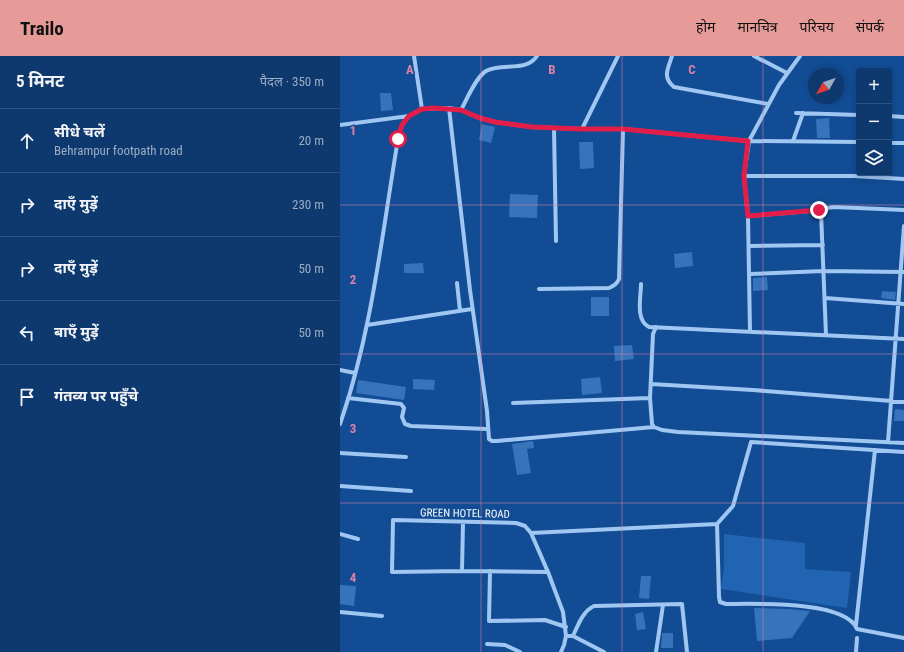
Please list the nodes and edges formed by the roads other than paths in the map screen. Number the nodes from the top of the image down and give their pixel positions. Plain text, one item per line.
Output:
1 (414, 56) edge
2 (537, 56) edge
3 (618, 56) edge
4 (672, 56) edge
5 (754, 56) edge
6 (800, 56) edge
7 (788, 73) junction
8 (768, 104) junction
9 (449, 108) junction
10 (422, 109) junction
11 (461, 110) junction
12 (796, 113) dead end
13 (803, 113) junction
14 (856, 115) edge
15 (409, 116) junction
16 (892, 116) edge
17 (904, 117) edge
18 (340, 125) edge
19 (554, 128) junction
20 (582, 129) junction
21 (623, 129) junction
22 (748, 141) junction
23 (793, 141) junction
24 (856, 142) edge
25 (892, 143) edge
26 (904, 143) edge
27 (744, 176) junction
28 (904, 179) edge
29 (904, 210) edge
30 (821, 212) junction
31 (748, 216) junction
32 (904, 226) edge
33 (556, 242) dead end
34 (823, 245) junction
35 (749, 246) junction
36 (824, 271) junction
37 (902, 271) edge
38 (750, 274) junction
39 (458, 283) dead end
40 (642, 284) dead end
41 (539, 289) dead end
42 (825, 298) junction
43 (898, 304) junction
44 (904, 304) edge
45 (472, 309) junction
46 (460, 311) junction
47 (367, 325) junction
48 (656, 327) junction
49 (750, 331) junction
50 (826, 335) junction
51 (896, 338) junction
52 (904, 339) edge
53 (340, 370) edge
54 (355, 373) junction
55 (651, 384) junction
56 (348, 398) junction
57 (650, 398) junction
58 (891, 402) junction
59 (904, 402) edge
60 (513, 403) dead end
61 (340, 424) edge
62 (654, 427) junction
63 (487, 430) junction
64 (888, 442) junction
65 (904, 443) edge
66 (875, 450) junction
67 (904, 452) edge
68 (340, 453) edge
69 (406, 457) dead end
70 (340, 486) edge
71 (411, 491) dead end
72 (463, 522) junction
73 (717, 524) junction
74 (531, 533) junction
75 (340, 534) edge
76 (358, 539) dead end
77 (462, 571) junction
78 (490, 572) junction
79 (548, 572) junction
80 (663, 605) junction
81 (340, 612) edge
82 (382, 616) dead end
83 (856, 625) junction
84 (566, 626) junction
85 (566, 636) junction
86 (573, 636) junction
87 (857, 638) dead end
88 (904, 638) edge
89 (487, 644) dead end
90 (520, 652) edge
91 (561, 652) edge
92 (604, 652) edge
93 (656, 652) edge
94 (687, 652) edge
95 (856, 652) edge

1 - 10 street
2 - 11 street
3 - 20 street
4 - 8 street
5 - 7 street
6 - 7 street
7 - 8 street
8 - 22 street
9 - 10 street
9 - 11 street
9 - 45 street
10 - 15 street
11 - 19 street
12 - 13 street
13 - 14 street
13 - 23 street
15 - 18 street
15 - 47 street
16 - 17 street
19 - 20 street
19 - 33 street
20 - 21 street
21 - 22 street
21 - 41 street
22 - 23 street
22 - 27 street
23 - 24 street
25 - 26 street
27 - 28 street
27 - 31 street
29 - 30 street
30 - 31 street
30 - 34 street
31 - 35 street
32 - 37 street
34 - 35 street
34 - 36 street
35 - 38 street
36 - 37 street
36 - 38 street
36 - 42 street
37 - 43 street
38 - 49 street
39 - 46 street
40 - 48 street
42 - 43 street
42 - 50 street
43 - 44 street
43 - 51 street
45 - 46 street
45 - 63 street
46 - 47 street
47 - 54 street
48 - 49 street
48 - 55 street
49 - 50 street
50 - 51 street
51 - 52 street
51 - 58 street
53 - 54 street
54 - 56 street
55 - 57 street
55 - 58 street
56 - 61 street
56 - 63 street
57 - 60 street
57 - 62 street
58 - 59 street
58 - 64 street
62 - 63 street
62 - 64 street
64 - 65 street
66 - 67 street
66 - 73 street
66 - 83 street
68 - 69 street
70 - 71 street
72 - 74 street, GREEN HOTEL ROAD
72 - 77 street
72 - 77 street, GREEN HOTEL ROAD
73 - 74 street
73 - 83 street
74 - 79 street
75 - 76 street
77 - 78 street
78 - 79 street
78 - 84 street
79 - 84 street
80 - 86 street
80 - 93 street
80 - 94 street
81 - 82 street
83 - 88 street
84 - 85 street
85 - 86 street
85 - 91 street
86 - 92 street
87 - 95 street
89 - 90 street

